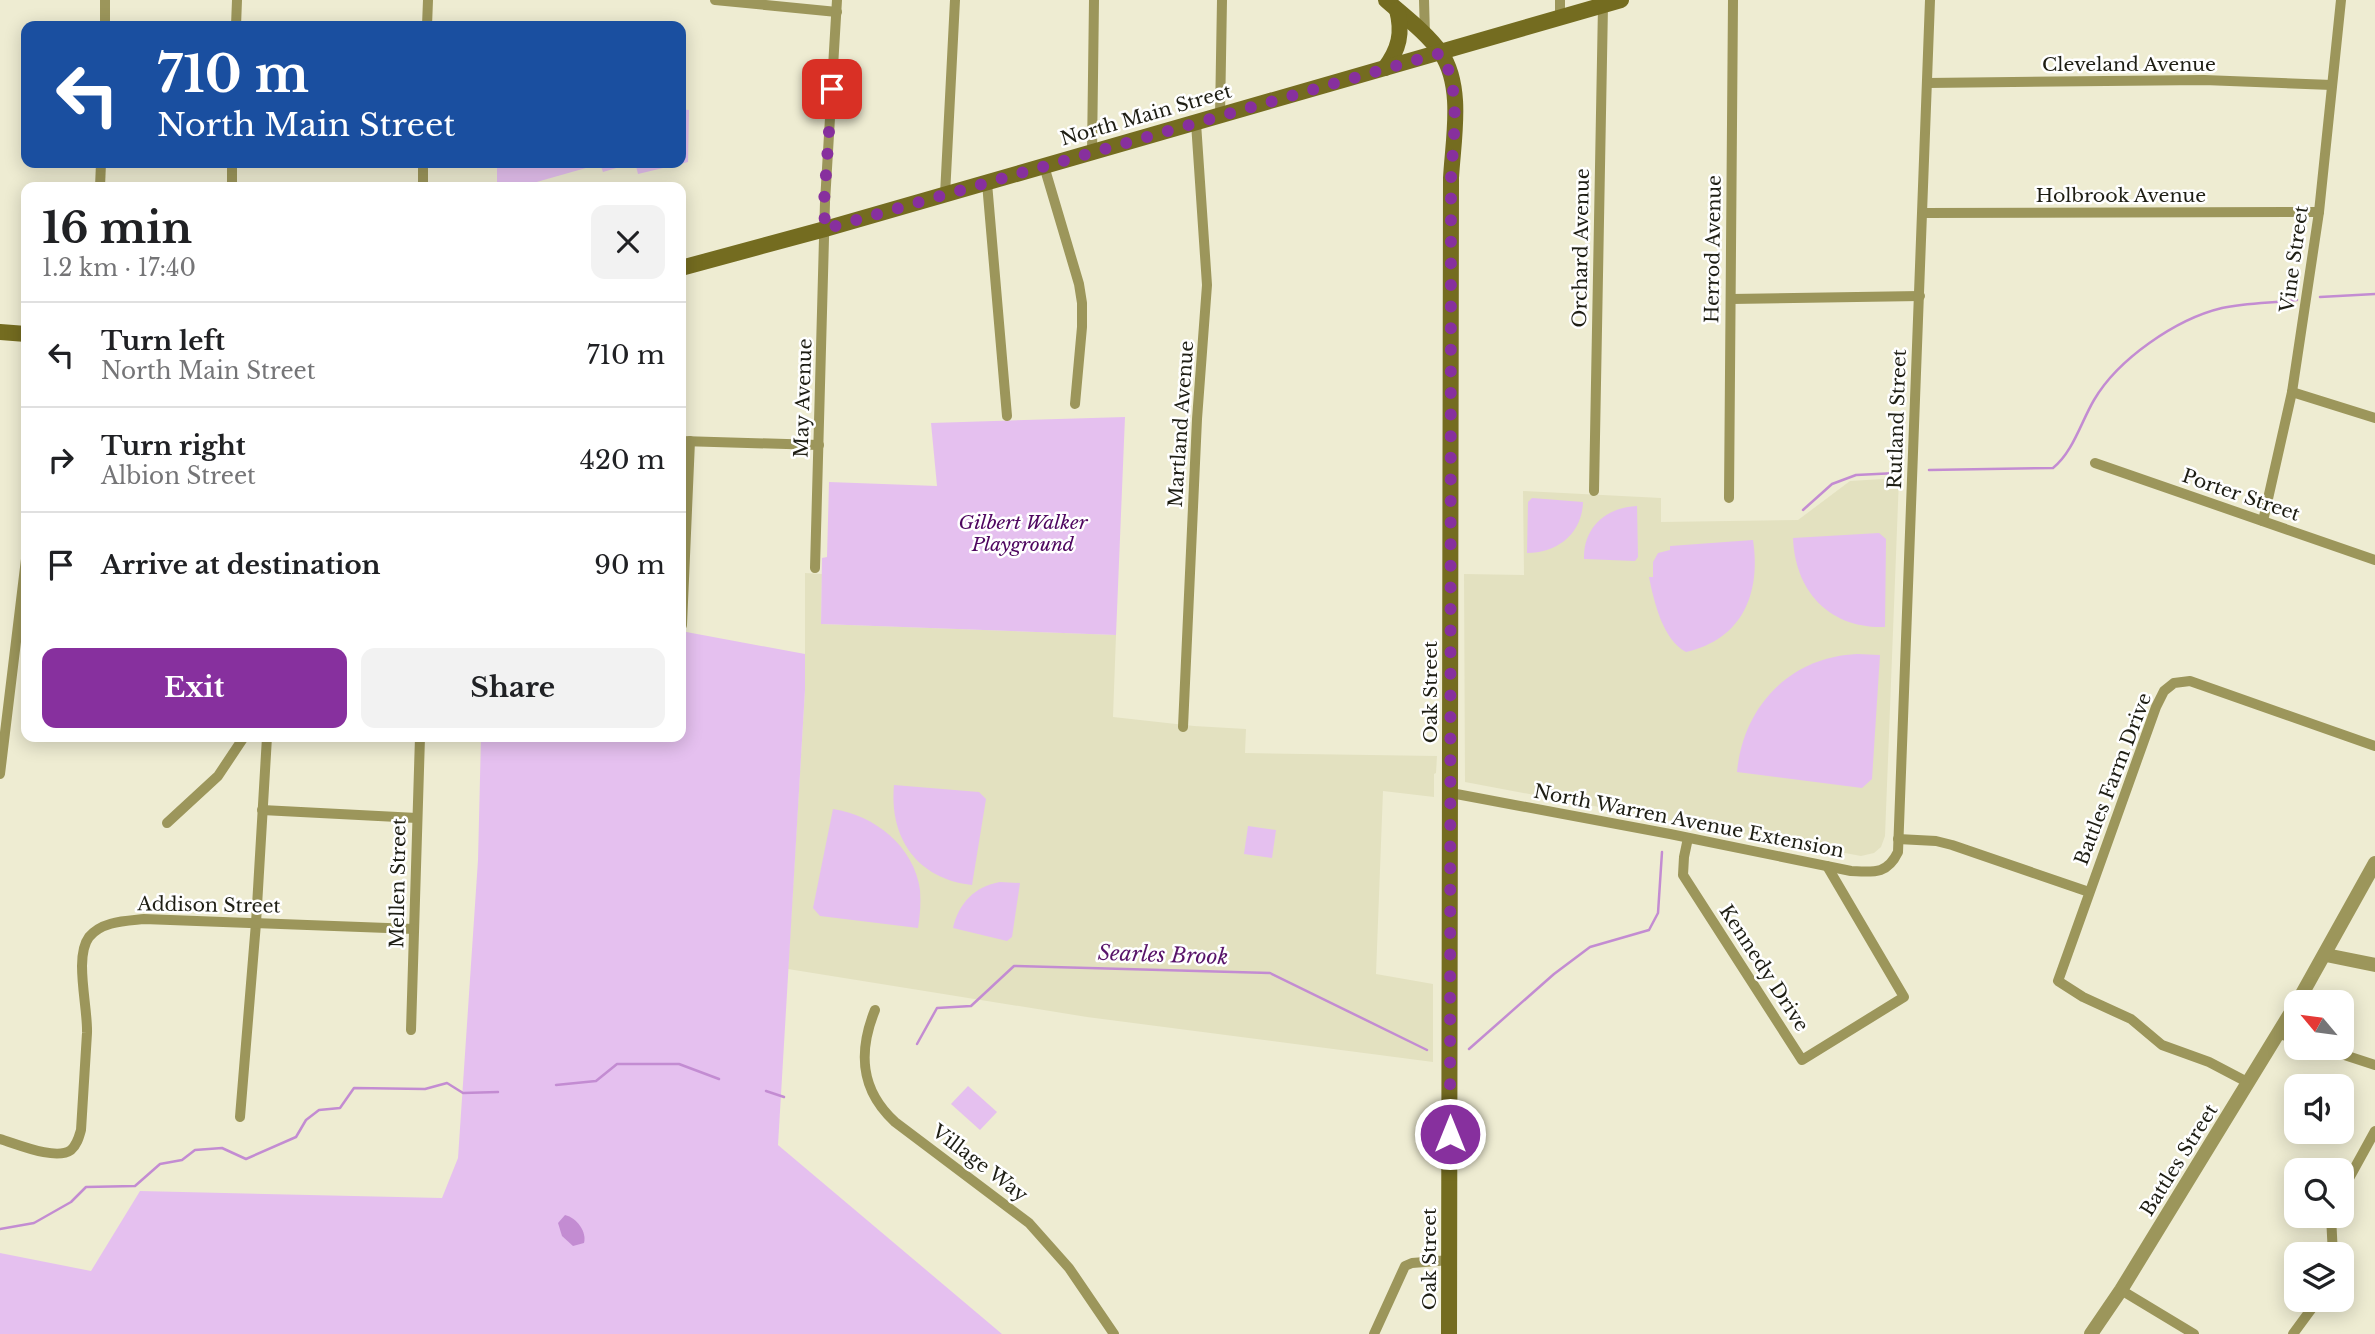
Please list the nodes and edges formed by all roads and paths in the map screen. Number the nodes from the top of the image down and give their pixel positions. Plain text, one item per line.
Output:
1 (105, 0) edge
2 (237, 0) edge
3 (428, 0) edge
4 (715, 0) edge
5 (837, 0) edge
6 (955, 0) edge
7 (1094, 0) edge
8 (1222, 0) edge
9 (1424, 0) edge
10 (1560, 0) edge
11 (1621, 0) edge
12 (1733, 0) edge
13 (1930, 0) edge
14 (2340, 0) edge
15 (1391, 5) edge
16 (1603, 5) junction
17 (836, 12) junction
18 (1560, 18) junction
19 (105, 21) edge
20 (236, 21) edge
21 (427, 21) edge
22 (1425, 35) junction
23 (1441, 53) junction
24 (1385, 68) junction
25 (1927, 83) junction
26 (2332, 85) junction
27 (1220, 116) junction
28 (1196, 123) junction
29 (1092, 153) junction
30 (1044, 166) junction
31 (987, 183) junction
32 (945, 195) junction
33 (2319, 212) junction
34 (1923, 213) junction
35 (825, 229) junction
36 (686, 267) edge
37 (1920, 296) junction
38 (1731, 299) junction
39 (0, 332) edge
40 (21, 334) edge
41 (2292, 392) junction
42 (1075, 404) dead end
43 (1007, 416) dead end
44 (2375, 418) edge
45 (686, 441) edge
46 (819, 445) junction
47 (2095, 463) dead end
48 (1594, 491) dead end
49 (1729, 498) dead end
50 (2263, 521) junction
51 (2375, 560) edge
52 (816, 568) dead end
53 (21, 589) edge
54 (5, 687) edge
55 (1183, 727) dead end
56 (241, 742) edge
57 (267, 742) edge
58 (420, 742) edge
59 (2375, 746) edge
60 (0, 774) edge
61 (1451, 793) junction
62 (262, 810) junction
63 (417, 818) junction
64 (167, 823) dead end
65 (1688, 838) junction
66 (1898, 839) junction
67 (2375, 863) edge
68 (1827, 866) junction
69 (2089, 892) junction
70 (256, 923) junction
71 (414, 929) junction
72 (2326, 955) junction
73 (2375, 965) edge
74 (2305, 990) edge
75 (875, 1010) dead end
76 (2284, 1025) edge
77 (411, 1030) dead end
78 (2278, 1034) junction
79 (2284, 1036) edge
80 (2354, 1058) edge
81 (2375, 1065) edge
82 (2249, 1083) junction
83 (240, 1117) dead end
84 (2375, 1131) edge
85 (0, 1139) edge
86 (2354, 1169) edge
87 (1450, 1260) junction
88 (2121, 1290) junction
89 (2309, 1312) edge
90 (1114, 1334) edge
91 (1374, 1334) edge
92 (1449, 1334) edge
93 (2091, 1334) edge
94 (2194, 1334) edge
95 (2293, 1334) edge

1 - 19 street
2 - 20 street
3 - 21 street
4 - 17 street
5 - 17 street, May Avenue
6 - 32 street
7 - 29 street
8 - 27 street
9 - 22 street
10 - 18 street
11 - 16 main road, North Main Street
12 - 38 street, Herrod Avenue
13 - 25 street, Rutland Street
14 - 26 street, Vine Street
15 - 22 main road
15 - 24 main road
16 - 18 main road, North Main Street
16 - 48 street, Orchard Avenue
17 - 35 street, May Avenue
18 - 23 main road, North Main Street
22 - 23 main road
23 - 24 main road, North Main Street
23 - 61 main road, Oak Street
24 - 27 main road, North Main Street
25 - 26 street, Cleveland Avenue
25 - 34 street, Rutland Street
26 - 33 street, Vine Street
27 - 28 main road, North Main Street
28 - 29 main road, North Main Street
28 - 55 street, Martland Avenue
29 - 30 main road, North Main Street
30 - 31 main road, North Main Street
30 - 42 street
31 - 32 main road, North Main Street
31 - 43 street
32 - 35 main road, North Main Street
33 - 34 street, Holbrook Avenue
33 - 41 street, Vine Street
34 - 37 street, Rutland Street
35 - 36 main road, North Main Street
35 - 46 street, May Avenue
37 - 38 street
37 - 66 street, Rutland Street
38 - 49 street, Herrod Avenue
39 - 40 main road
41 - 44 street
41 - 50 street, Vine Street
45 - 46 street
46 - 52 street, May Avenue
47 - 50 street, Porter Street
50 - 51 street, Porter Street
53 - 54 street
54 - 60 street
56 - 64 street
57 - 62 street
58 - 63 street, Mellen Street
59 - 69 street, Battles Farm Drive
61 - 65 street, North Warren Avenue Extension
61 - 87 main road, Oak Street
62 - 63 street
62 - 70 street
63 - 71 street, Mellen Street
65 - 68 street, North Warren Avenue Extension
65 - 68 street, Kennedy Drive
66 - 68 street, North Warren Avenue Extension
66 - 69 street, Battles Farm Drive
67 - 72 street, Battles Street
69 - 82 street, Battles Farm Drive
70 - 71 street, Addison Street
70 - 83 street
70 - 85 street, Addison Street
71 - 77 street, Mellen Street
72 - 73 street
72 - 74 street, Battles Street
75 - 90 street, Village Way
76 - 78 street, Battles Street
78 - 79 street
78 - 82 street, Battles Street
80 - 81 street
82 - 88 street, Battles Street
84 - 86 street
87 - 91 street
87 - 92 main road, Oak Street
88 - 93 street, Battles Street
88 - 94 street
89 - 95 street

